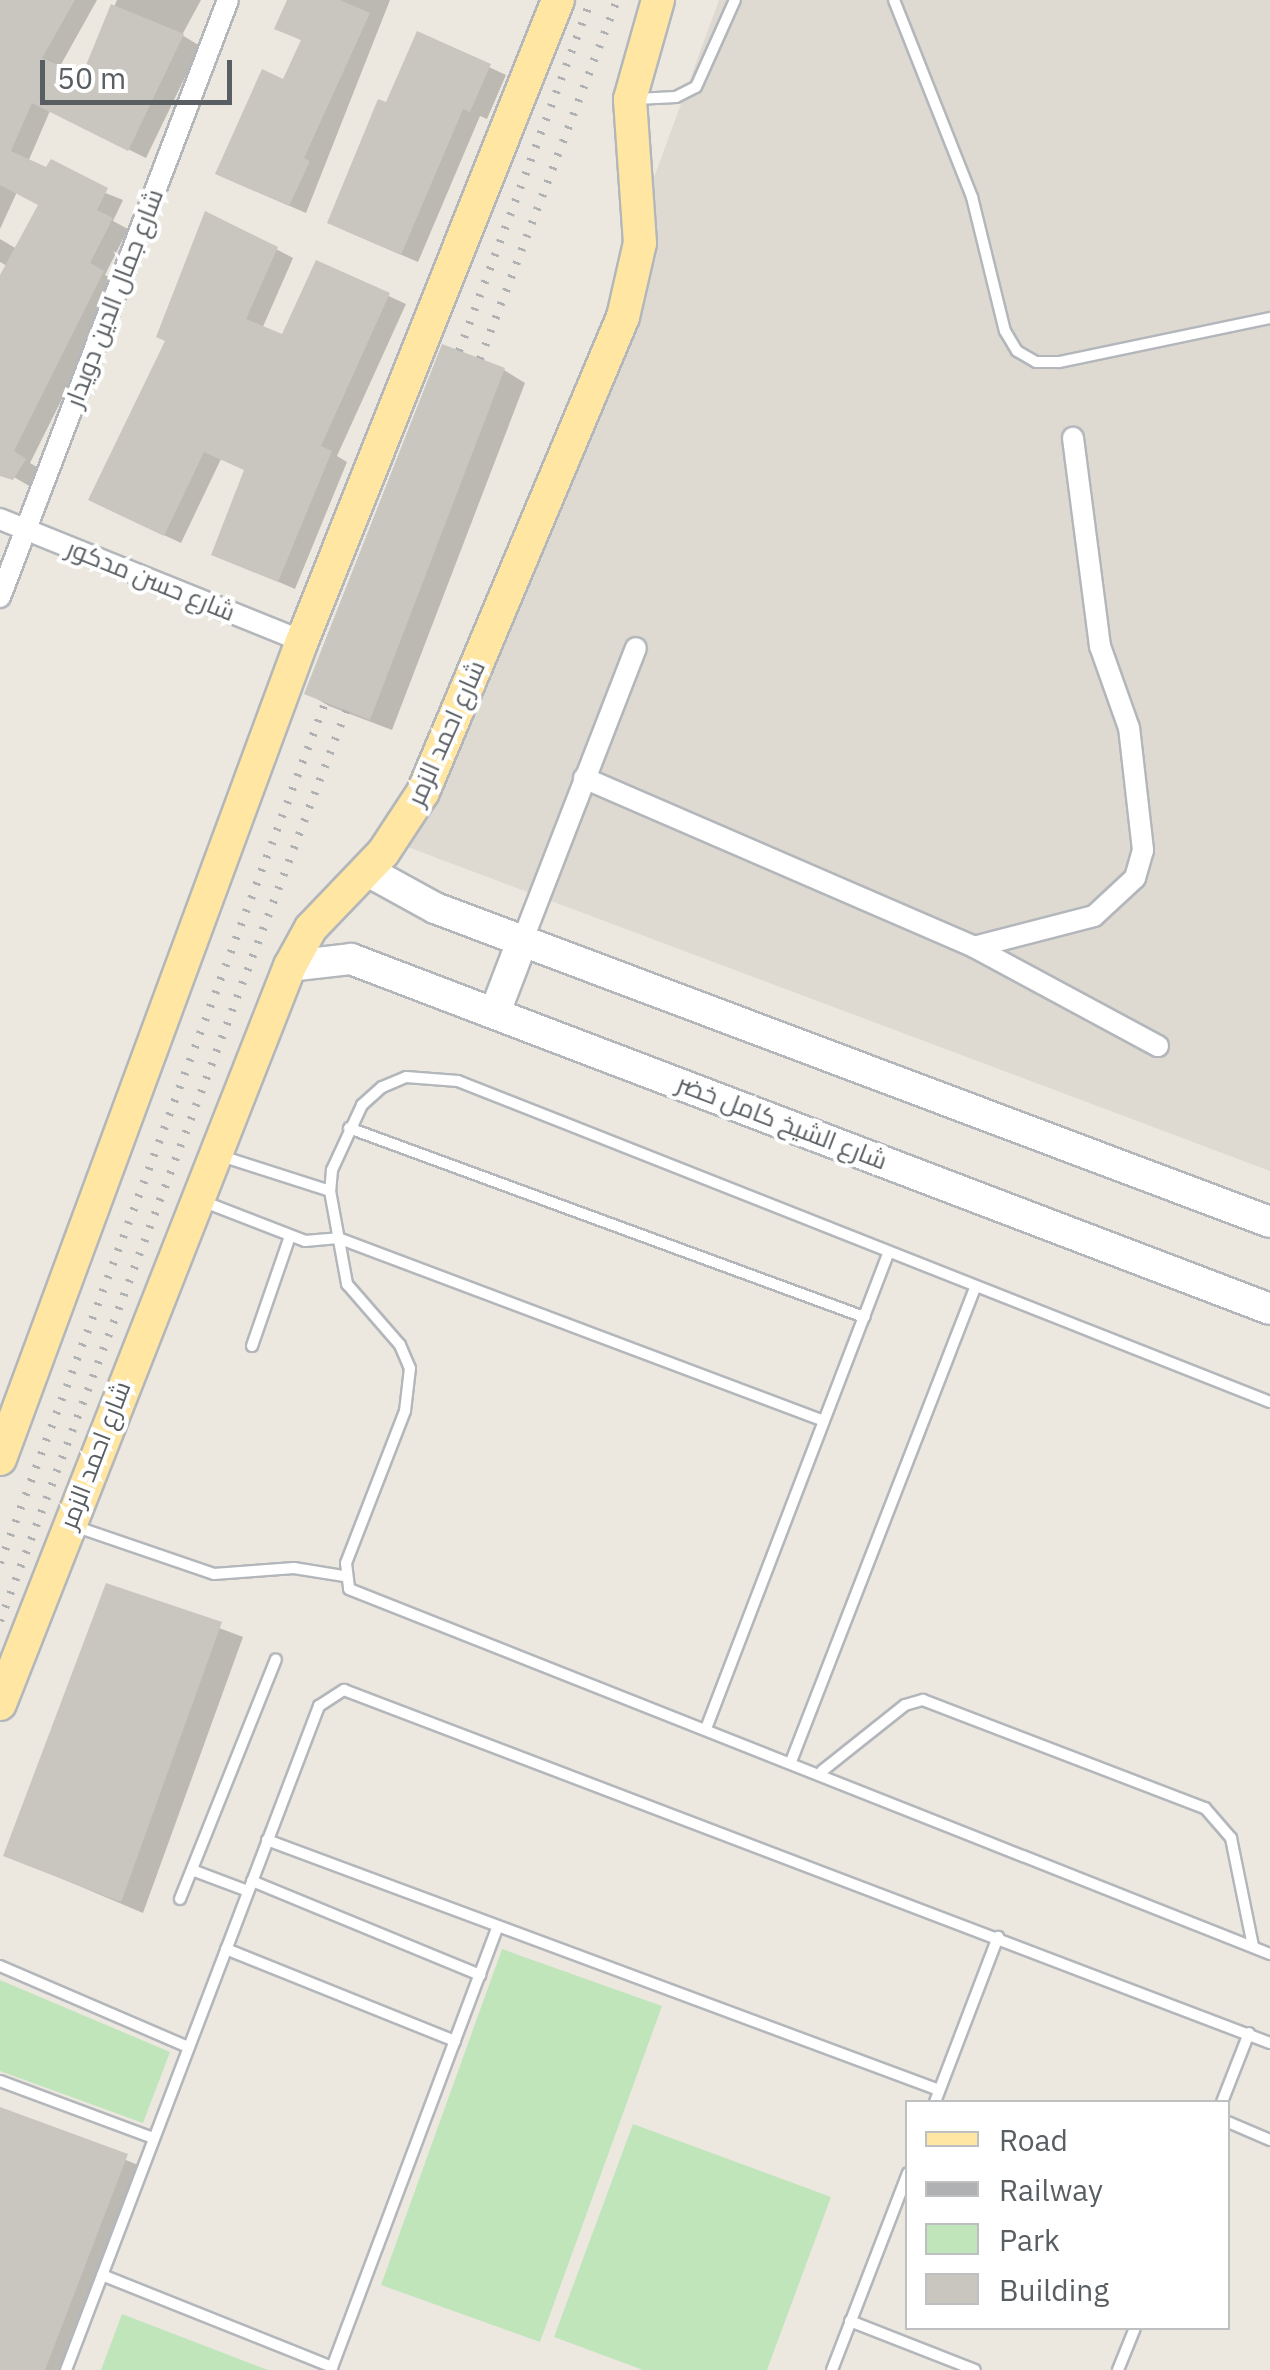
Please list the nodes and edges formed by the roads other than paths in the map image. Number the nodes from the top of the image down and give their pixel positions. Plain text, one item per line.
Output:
1 (228, 0) edge
2 (558, 0) edge
3 (658, 0) edge
4 (736, 0) edge
5 (894, 0) edge
6 (630, 99) junction
7 (1270, 318) edge
8 (1072, 438) dead end
9 (0, 519) edge
10 (26, 529) junction
11 (0, 597) edge
12 (302, 641) junction
13 (636, 648) dead end
14 (584, 778) junction
15 (366, 870) junction
16 (523, 940) junction
17 (974, 946) junction
18 (290, 966) junction
19 (495, 1012) junction
20 (1158, 1046) dead end
21 (349, 1128) junction
22 (212, 1152) junction
23 (330, 1191) junction
24 (194, 1198) junction
25 (1270, 1222) edge
26 (290, 1236) junction
27 (338, 1238) junction
28 (888, 1254) junction
29 (975, 1288) junction
30 (1270, 1309) edge
31 (864, 1317) junction
32 (252, 1346) dead end
33 (1270, 1402) edge
34 (824, 1421) junction
35 (0, 1460) edge
36 (69, 1524) junction
37 (344, 1576) junction
38 (276, 1659) dead end
39 (0, 1704) edge
40 (708, 1726) junction
41 (792, 1759) junction
42 (822, 1771) junction
43 (267, 1840) junction
44 (192, 1870) junction
45 (250, 1886) junction
46 (180, 1899) dead end
47 (498, 1926) junction
48 (998, 1937) junction
49 (1253, 1946) junction
50 (226, 1949) junction
51 (1270, 1954) edge
52 (0, 1966) edge
53 (480, 1975) junction
54 (1249, 2033) junction
55 (455, 2041) junction
56 (1270, 2042) edge
57 (188, 2047) junction
58 (0, 2081) edge
59 (939, 2090) junction
60 (935, 2100) edge
61 (1223, 2100) edge
62 (1230, 2123) edge
63 (153, 2138) junction
64 (1270, 2140) edge
65 (905, 2181) edge
66 (102, 2275) junction
67 (850, 2322) junction
68 (1134, 2330) edge
69 (331, 2368) edge
70 (66, 2370) edge
71 (832, 2370) edge
72 (974, 2370) edge
73 (1118, 2370) edge

1 - 10 street, شارع جمال الدين دويدار
2 - 12 main road
3 - 6 main road, شارع احمد الزمر
4 - 6 lane
5 - 7 lane
6 - 15 main road, شارع احمد الزمر
8 - 17 street
9 - 10 street, شارع حسن مدكور
10 - 11 street, شارع جمال الدين دويدار
10 - 12 street, شارع حسن مدكور
12 - 35 main road
13 - 14 street
14 - 16 street
14 - 17 street
15 - 16 main road
15 - 18 main road, شارع احمد الزمر
16 - 19 main road
16 - 25 main road
17 - 20 street
18 - 19 main road, شارع الشيخ كامل خضر
18 - 22 main road, شارع احمد الزمر
19 - 30 main road, شارع الشيخ كامل خضر
21 - 23 lane
21 - 28 lane
21 - 31 lane
22 - 23 lane
22 - 24 main road, شارع احمد الزمر
23 - 27 lane
24 - 26 lane
24 - 36 main road, شارع احمد الزمر
26 - 27 lane
26 - 32 lane
27 - 34 lane
27 - 37 lane
28 - 29 lane
28 - 31 lane
29 - 33 lane
29 - 41 lane
31 - 34 lane
34 - 40 lane
36 - 37 lane
36 - 39 main road, شارع احمد الزمر
37 - 40 lane
38 - 44 lane
40 - 41 lane
41 - 42 lane
42 - 49 lane
42 - 49 lane
43 - 45 lane
43 - 47 lane
43 - 48 lane
44 - 45 lane
44 - 46 lane
45 - 50 lane
45 - 53 lane
47 - 53 lane
47 - 59 lane
48 - 54 lane
48 - 59 lane
49 - 51 lane
50 - 55 lane
50 - 57 lane
52 - 57 lane
53 - 55 lane
54 - 56 lane
54 - 61 lane
55 - 69 lane
57 - 63 lane
58 - 63 lane
59 - 60 lane
62 - 64 lane
63 - 66 lane
65 - 67 lane
66 - 69 lane
66 - 70 lane
67 - 71 lane
67 - 72 lane
68 - 73 lane

